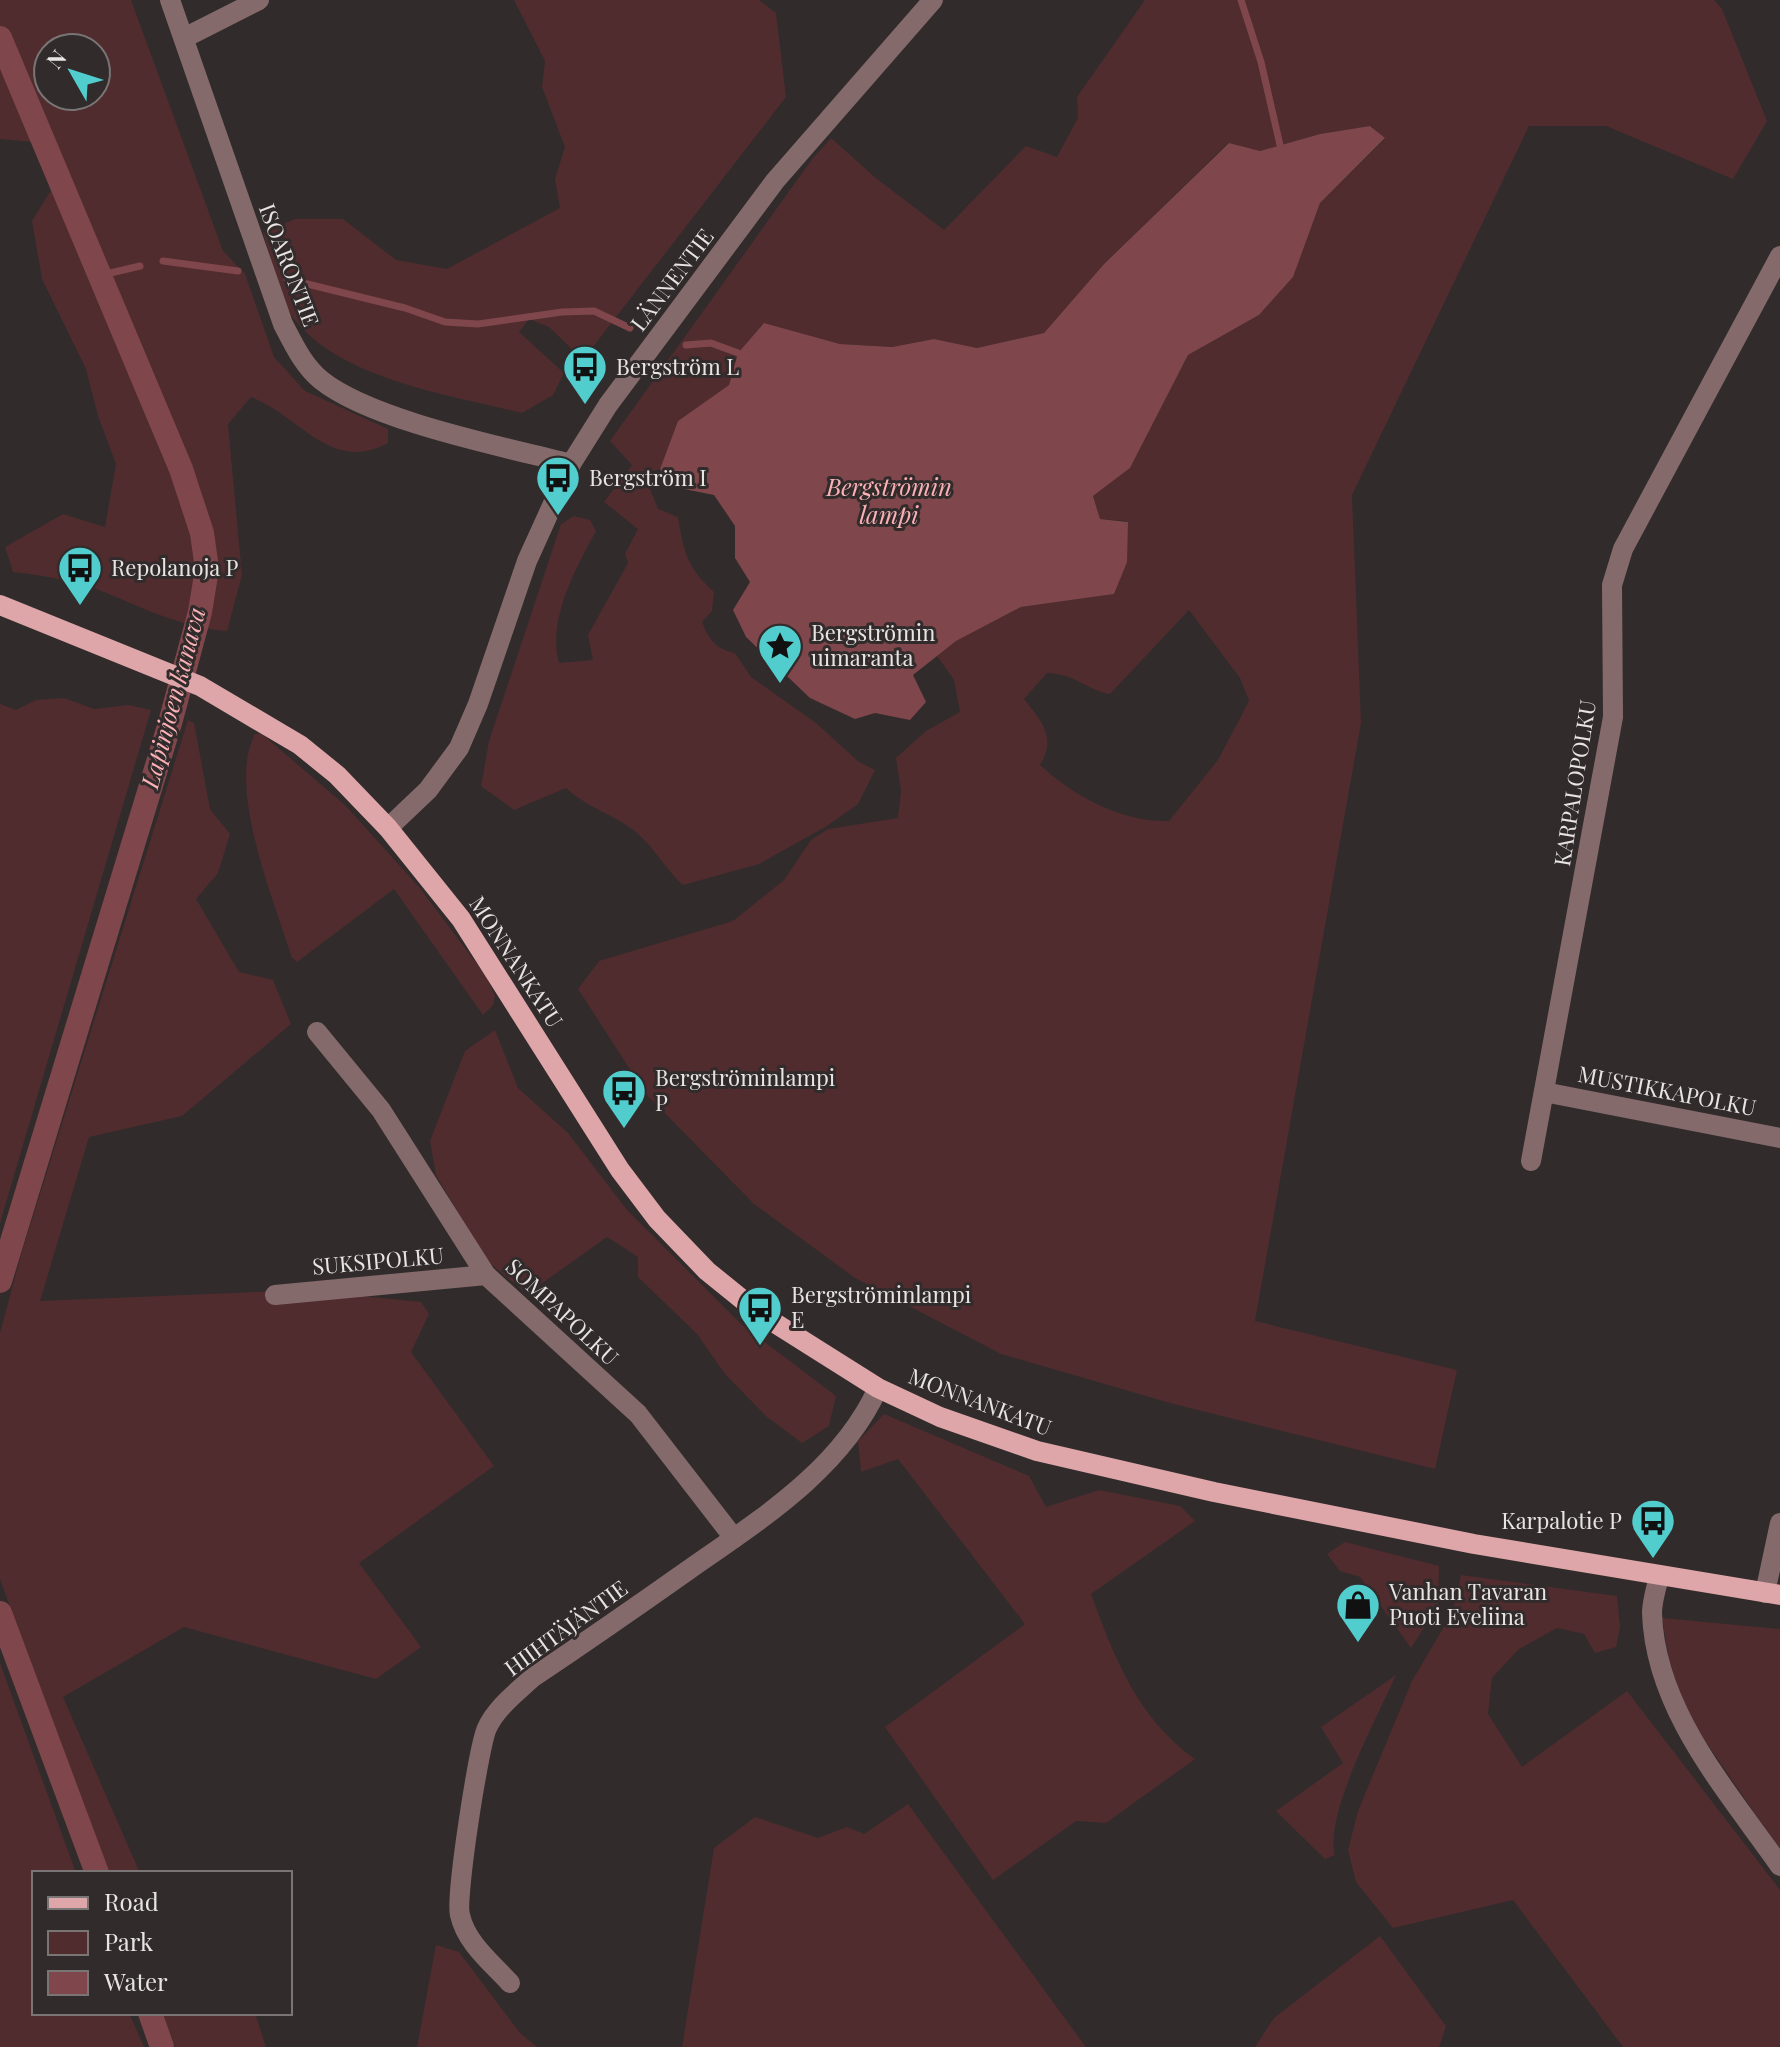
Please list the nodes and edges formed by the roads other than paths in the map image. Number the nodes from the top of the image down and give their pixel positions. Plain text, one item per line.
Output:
1 (170, 0) edge
2 (259, 0) edge
3 (933, 0) edge
4 (184, 38) junction
5 (1780, 256) edge
6 (571, 464) junction
7 (0, 605) edge
8 (388, 828) junction
9 (317, 1032) dead end
10 (1544, 1092) junction
11 (1780, 1138) edge
12 (1531, 1161) dead end
13 (486, 1275) junction
14 (275, 1295) dead end
15 (878, 1388) junction
16 (1780, 1523) edge
17 (734, 1538) junction
18 (1659, 1577) junction
19 (1773, 1594) edge
20 (1780, 1866) edge
21 (510, 1983) dead end

1 - 4 street, ISOARONTIE
2 - 4 street
3 - 6 street, LÄNNENTIE
4 - 6 street, ISOARONTIE
5 - 10 street, KARPALOPOLKU
6 - 8 street, LÄNNENTIE
7 - 8 main road, MONNANKATU
8 - 15 main road, MONNANKATU
9 - 13 street, SOMPAPOLKU
10 - 11 street, MUSTIKKAPOLKU
10 - 12 street, KARPALOPOLKU
13 - 14 street, SUKSIPOLKU
13 - 17 street, SOMPAPOLKU
15 - 17 street, HIIHTÄJÄNTIE
15 - 18 main road, MONNANKATU
16 - 19 street
17 - 21 street, HIIHTÄJÄNTIE
18 - 19 main road, MONNANKATU
18 - 20 street

